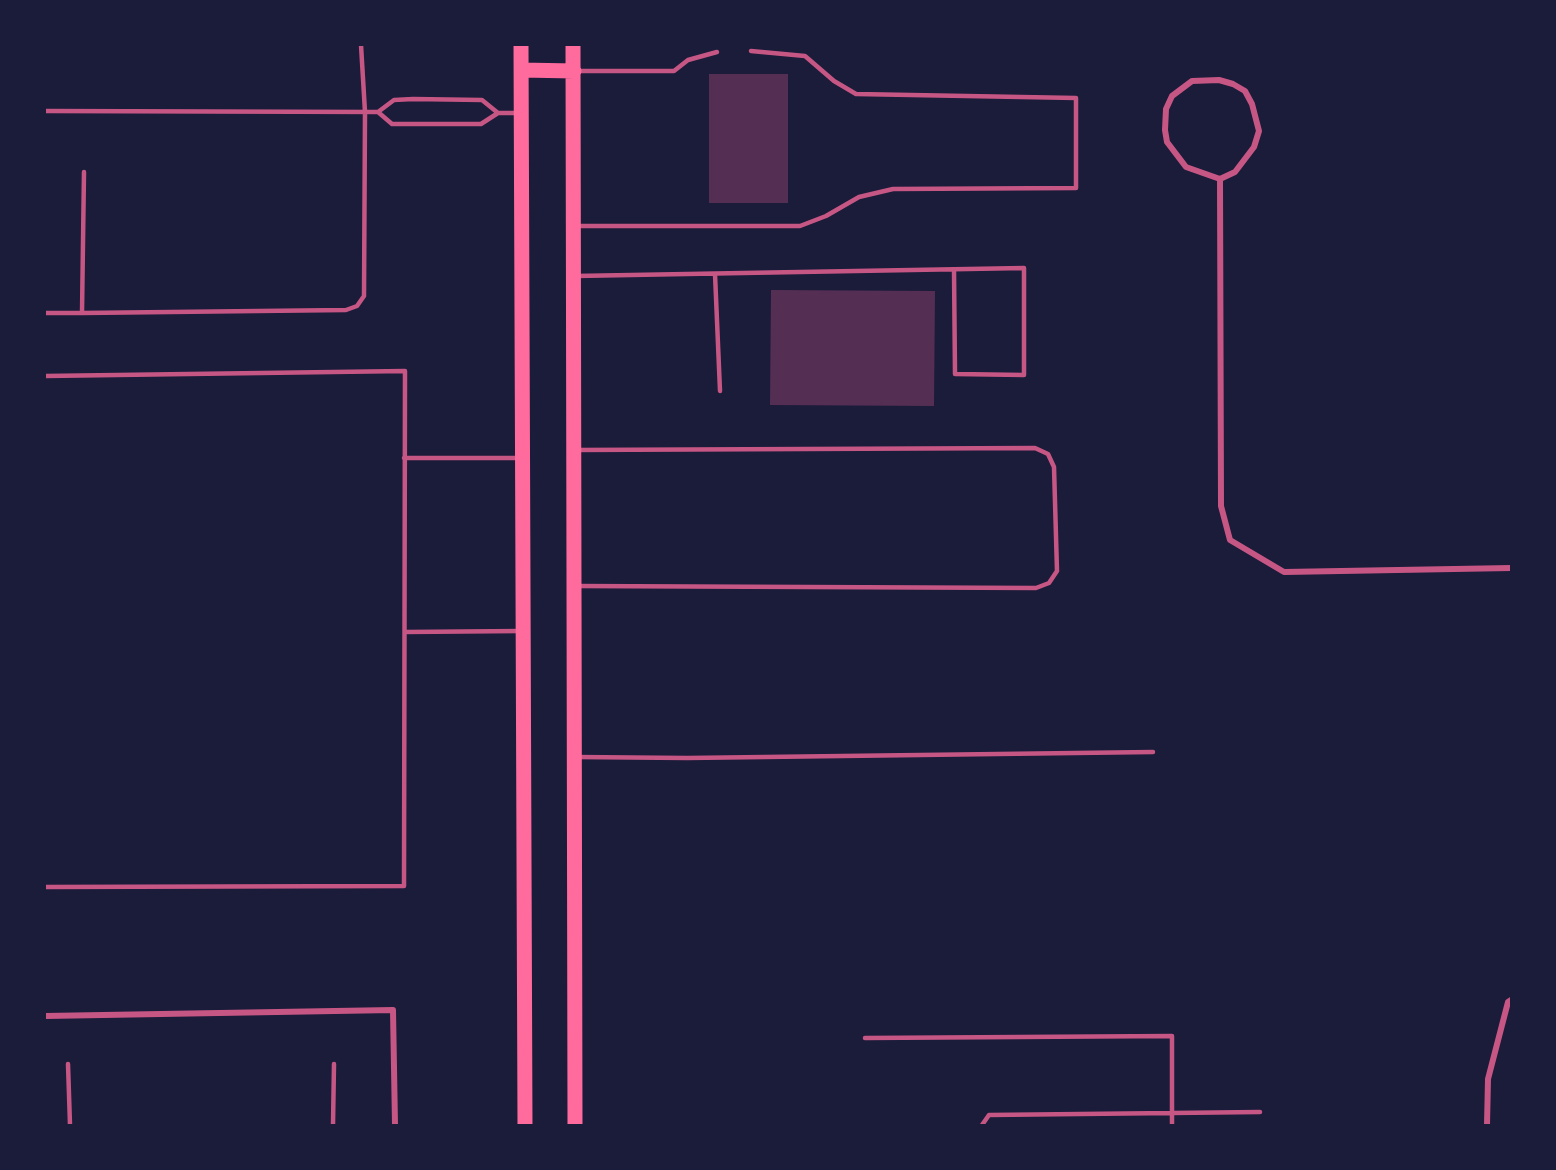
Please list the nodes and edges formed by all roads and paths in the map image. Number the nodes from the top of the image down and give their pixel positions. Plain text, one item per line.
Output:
1 (361, 45) edge
2 (521, 45) edge
3 (573, 45) edge
4 (751, 51) dead end
5 (717, 52) dead end
6 (522, 70) junction
7 (574, 71) junction
8 (45, 111) edge
9 (365, 112) junction
10 (378, 112) junction
11 (498, 113) junction
12 (522, 113) junction
13 (84, 172) dead end
14 (1220, 179) junction
15 (573, 226) junction
16 (954, 270) junction
17 (715, 274) junction
18 (573, 276) junction
19 (45, 313) edge
20 (82, 313) junction
21 (45, 376) edge
22 (720, 391) dead end
23 (574, 450) junction
24 (404, 458) junction
25 (523, 458) junction
26 (1511, 568) edge
27 (573, 586) junction
28 (523, 631) junction
29 (405, 632) junction
30 (1153, 752) dead end
31 (573, 757) junction
32 (45, 887) edge
33 (1510, 1001) edge
34 (45, 1016) edge
35 (865, 1038) dead end
36 (68, 1064) dead end
37 (334, 1064) dead end
38 (1260, 1112) dead end
39 (1172, 1113) junction
40 (70, 1125) edge
41 (333, 1125) edge
42 (395, 1125) edge
43 (525, 1125) edge
44 (575, 1125) edge
45 (982, 1125) edge
46 (1172, 1125) edge
47 (1486, 1125) edge

1 - 9 lane
2 - 6 main road
3 - 7 main road
4 - 15 lane
5 - 7 lane
6 - 7 main road
6 - 12 main road
7 - 15 main road
8 - 9 lane
9 - 10 lane
9 - 20 lane
10 - 11 lane
10 - 11 lane
11 - 12 lane
12 - 25 main road
13 - 20 lane
14 - 14 street
14 - 26 street
15 - 18 main road
16 - 16 lane
16 - 17 lane
17 - 18 lane
17 - 22 lane
18 - 23 main road
19 - 20 lane
21 - 24 lane
23 - 27 main road
23 - 27 lane
24 - 25 lane
24 - 29 lane
25 - 28 main road
27 - 31 main road
28 - 29 lane
28 - 43 main road
29 - 32 lane
30 - 31 lane
31 - 44 main road
33 - 47 street
34 - 42 street
35 - 39 lane
36 - 40 lane
37 - 41 lane
38 - 39 lane
39 - 45 lane
39 - 46 lane

